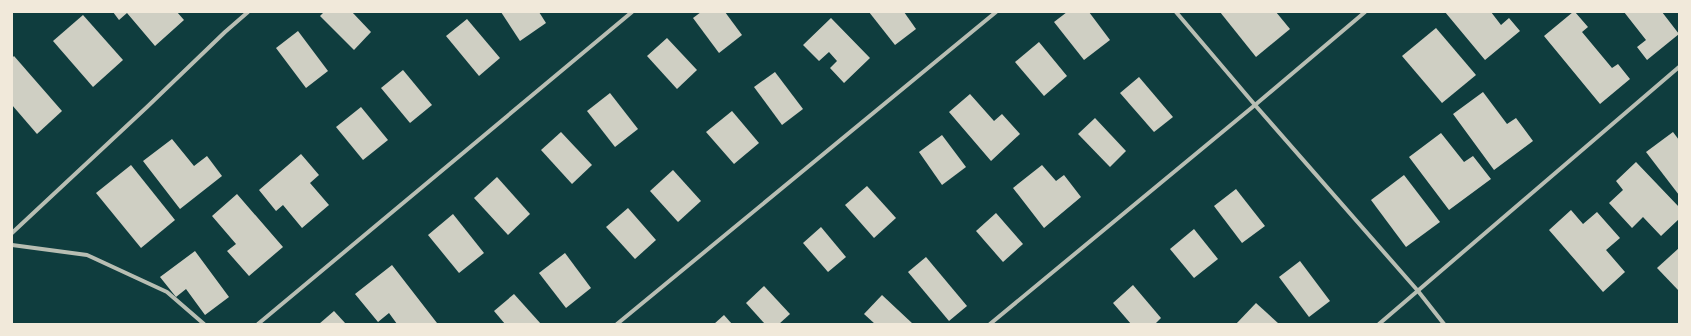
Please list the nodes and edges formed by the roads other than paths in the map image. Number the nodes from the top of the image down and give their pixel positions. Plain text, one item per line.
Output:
1 (248, 12) edge
2 (632, 12) edge
3 (996, 12) edge
4 (1176, 12) edge
5 (1365, 12) edge
6 (1679, 67) edge
7 (1255, 105) junction
8 (12, 232) edge
9 (12, 245) edge
10 (1418, 291) junction
11 (204, 324) edge
12 (258, 324) edge
13 (617, 324) edge
14 (990, 324) edge
15 (1379, 324) edge
16 (1444, 324) edge

1 - 8 street
2 - 12 street
3 - 13 street
4 - 7 street
5 - 7 street
6 - 10 street
7 - 10 street
7 - 14 street
9 - 11 street
10 - 15 street
10 - 16 street

